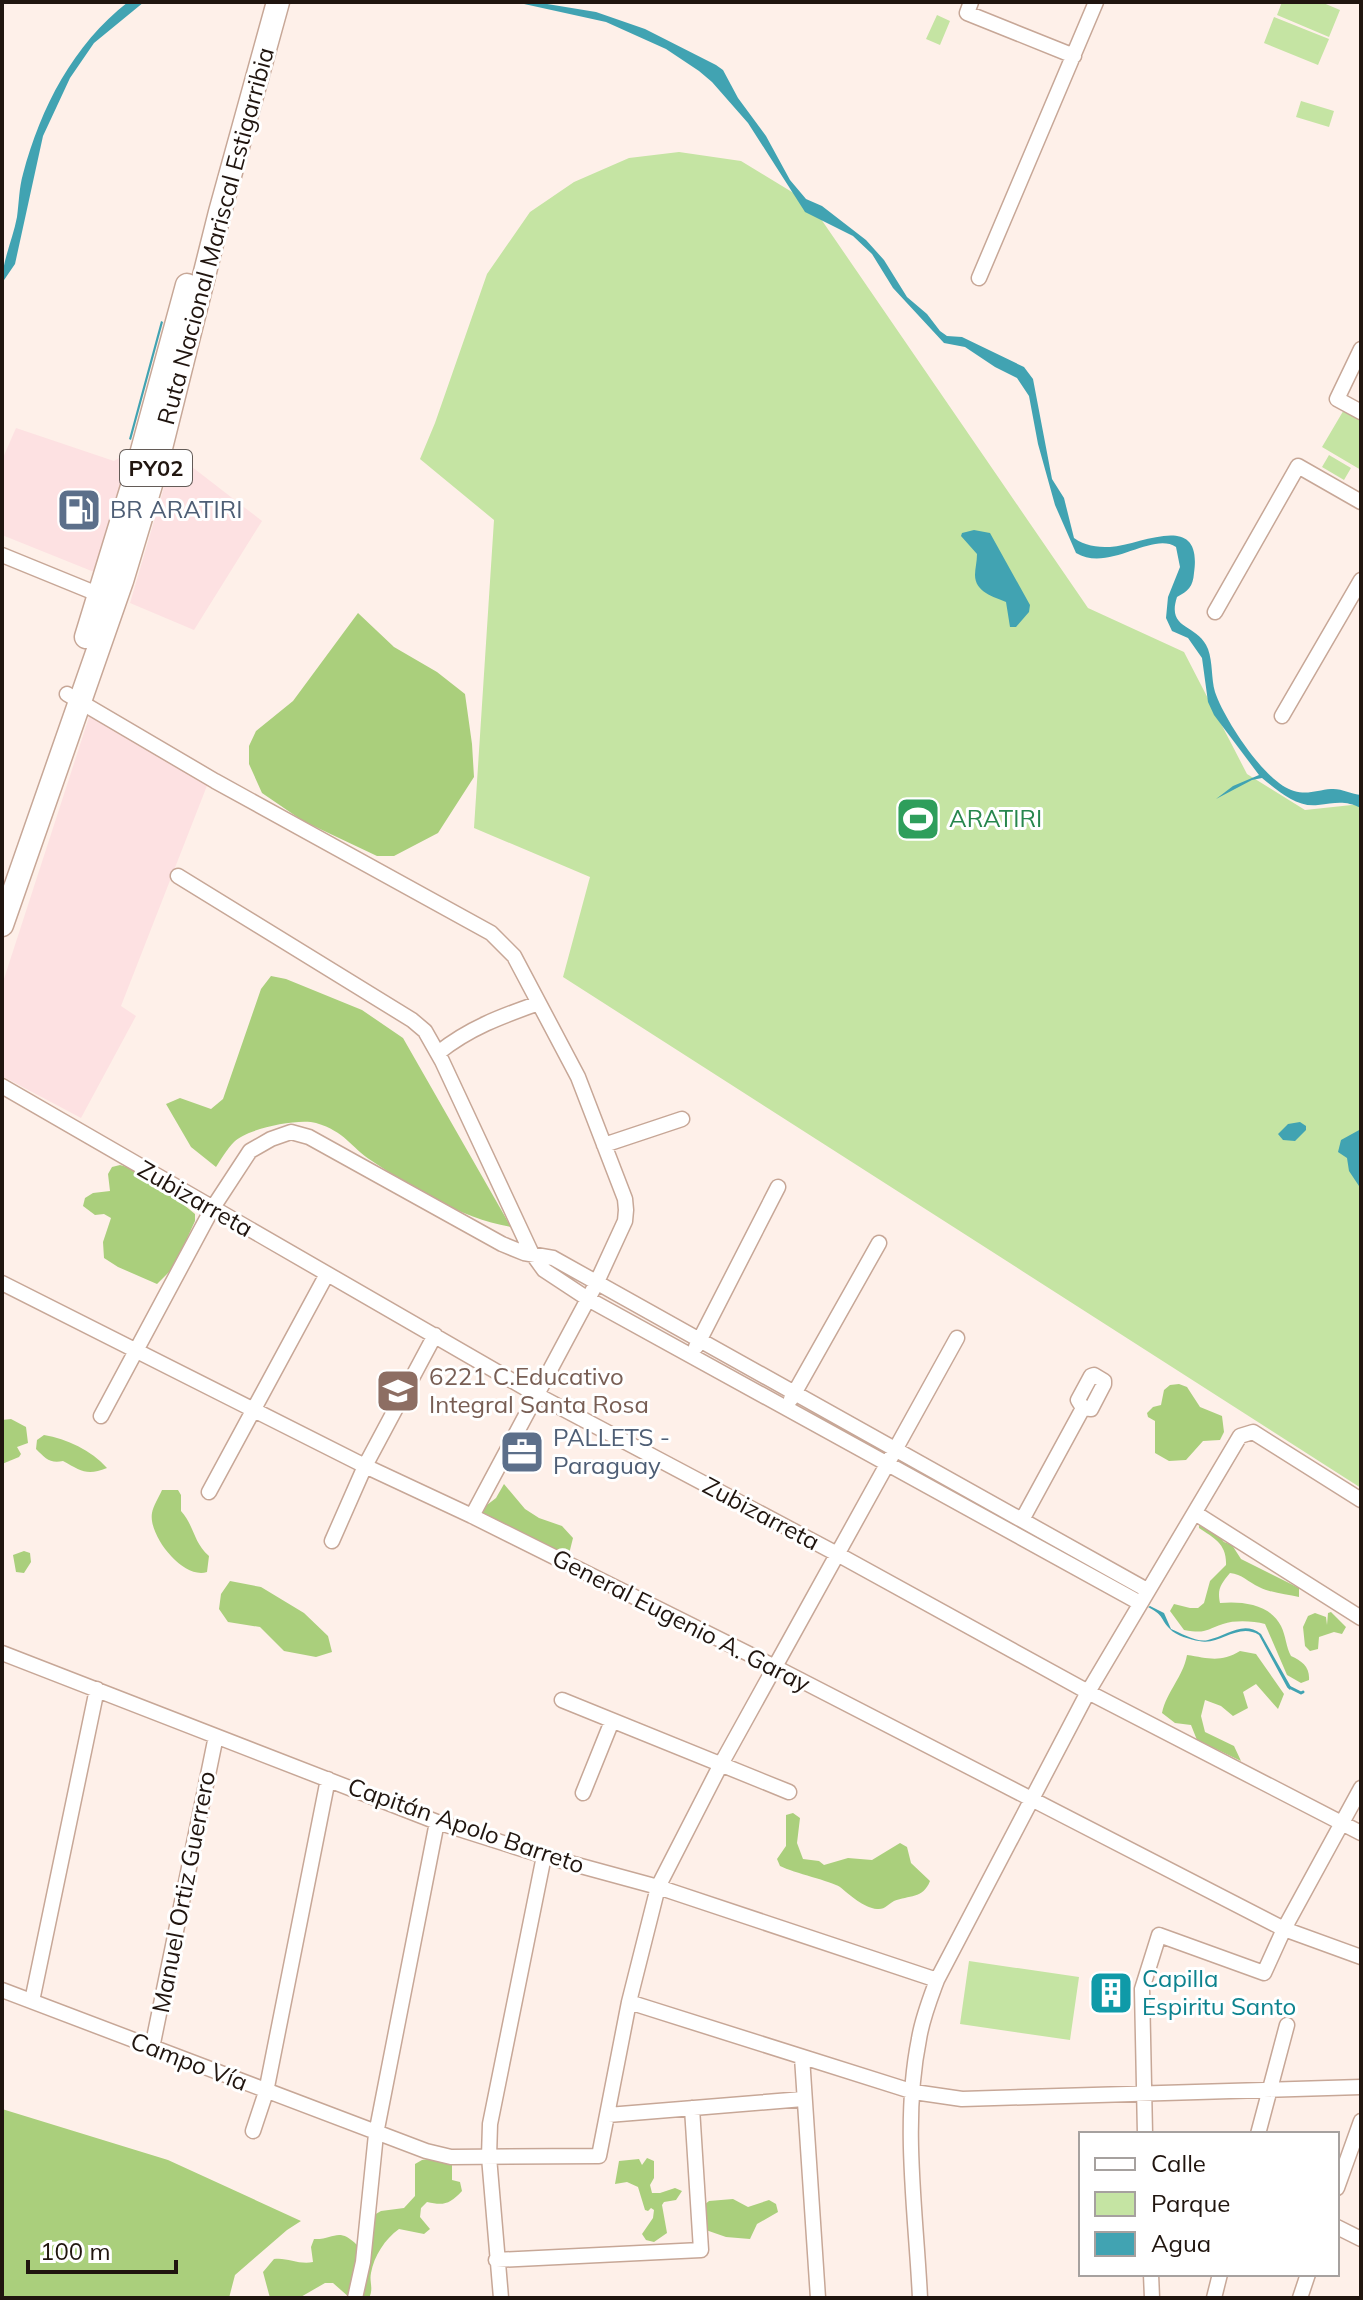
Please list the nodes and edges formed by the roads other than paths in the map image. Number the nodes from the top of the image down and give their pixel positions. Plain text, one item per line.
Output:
1 (263, 2) edge
2 (278, 2) edge
3 (971, 2) edge
4 (1096, 2) edge
5 (1074, 56) junction
6 (979, 278) dead end
7 (1361, 349) edge
8 (1361, 412) edge
9 (1361, 502) edge
10 (2, 555) edge
11 (1361, 580) edge
12 (100, 595) junction
13 (1215, 612) dead end
14 (73, 697) junction
15 (1282, 716) dead end
16 (178, 876) dead end
17 (2, 887) edge
18 (2, 925) edge
19 (539, 1003) junction
20 (438, 1053) junction
21 (2, 1086) edge
22 (682, 1119) dead end
23 (604, 1145) junction
24 (778, 1187) dead end
25 (212, 1209) junction
26 (879, 1243) dead end
27 (531, 1252) junction
28 (327, 1274) junction
29 (2, 1283) edge
30 (596, 1284) junction
31 (588, 1299) junction
32 (435, 1335) junction
33 (957, 1338) dead end
34 (699, 1341) junction
35 (137, 1351) junction
36 (691, 1355) junction
37 (794, 1393) junction
38 (537, 1395) junction
39 (1083, 1408) dead end
40 (786, 1409) junction
41 (254, 1410) junction
42 (101, 1416) dead end
43 (894, 1450) junction
44 (886, 1465) junction
45 (365, 1466) junction
46 (209, 1492) dead end
47 (1361, 1500) edge
48 (1195, 1513) junction
49 (472, 1516) junction
50 (1022, 1520) junction
51 (332, 1541) dead end
52 (839, 1555) junction
53 (1143, 1596) junction
54 (1361, 1618) edge
55 (2, 1653) edge
56 (775, 1667) junction
57 (97, 1689) junction
58 (1088, 1692) junction
59 (562, 1700) dead end
60 (612, 1721) junction
61 (216, 1736) junction
62 (720, 1766) junction
63 (328, 1779) junction
64 (1361, 1788) edge
65 (789, 1792) dead end
66 (583, 1793) dead end
67 (1031, 1799) junction
68 (437, 1822) junction
69 (1342, 1823) junction
70 (1361, 1833) edge
71 (544, 1856) junction
72 (658, 1887) junction
73 (1284, 1929) junction
74 (1361, 1957) edge
75 (937, 1980) junction
76 (2, 1990) edge
77 (32, 2001) junction
78 (629, 2002) junction
79 (1287, 2025) dead end
80 (152, 2048) junction
81 (802, 2057) junction
82 (1361, 2087) edge
83 (1269, 2090) junction
84 (266, 2092) junction
85 (914, 2092) junction
86 (1144, 2094) junction
87 (803, 2099) junction
88 (692, 2108) junction
89 (608, 2115) junction
90 (1361, 2121) edge
91 (253, 2131) dead end
92 (1145, 2132) edge
93 (1258, 2132) edge
94 (376, 2134) junction
95 (489, 2157) junction
96 (1339, 2182) edge
97 (1339, 2228) edge
98 (1361, 2239) edge
99 (496, 2260) junction
100 (1151, 2276) edge
101 (1220, 2276) edge
102 (1307, 2276) edge
103 (355, 2298) edge
104 (501, 2298) edge
105 (818, 2298) edge
106 (920, 2298) edge
107 (1152, 2298) edge
108 (1214, 2298) edge
109 (1300, 2298) edge

1 - 12 highway, Ruta Nacional Mariscal Estigarribia / PY02
2 - 14 highway, Ruta Nacional Mariscal Estigarribia / PY02
3 - 5 street
4 - 5 street
5 - 6 street
7 - 8 street
9 - 13 street
10 - 12 street
11 - 15 street
12 - 14 highway, Ruta Nacional Mariscal Estigarribia / PY02
14 - 17 highway, Ruta Nacional Mariscal Estigarribia / PY02
14 - 18 highway, Ruta Nacional Mariscal Estigarribia / PY02
14 - 19 street
16 - 20 street
19 - 20 street
19 - 23 street
20 - 27 street
21 - 25 street, Zubizarreta
22 - 23 street
23 - 30 street
24 - 34 street
25 - 27 street
25 - 28 street, Zubizarreta
25 - 35 street
26 - 37 street
27 - 30 street
27 - 31 street
28 - 32 street, Zubizarreta
28 - 41 street
29 - 35 street, General Eugenio A. Garay
30 - 31 street
30 - 34 street
31 - 36 street
31 - 38 street
32 - 38 street, Zubizarreta
32 - 45 street
33 - 43 street
34 - 36 street
34 - 37 street
35 - 41 street, General Eugenio A. Garay
35 - 42 street
36 - 40 street
37 - 40 street
37 - 43 street
38 - 49 street
38 - 52 street, Zubizarreta
39 - 50 street
40 - 44 street
41 - 45 street, General Eugenio A. Garay
41 - 46 street
43 - 44 street
43 - 50 street
44 - 52 street
44 - 53 street
45 - 49 street, General Eugenio A. Garay
45 - 51 street
47 - 48 street
48 - 53 street
48 - 54 street
49 - 56 street, General Eugenio A. Garay
50 - 53 street
52 - 56 street
52 - 58 street, Zubizarreta
53 - 58 street
55 - 57 street, Capitán Apolo Barreto
56 - 62 street
56 - 67 street, General Eugenio A. Garay
57 - 61 street, Capitán Apolo Barreto
57 - 77 street
58 - 67 street
58 - 69 street, Zubizarreta
59 - 60 street
60 - 62 street
60 - 66 street
61 - 63 street, Capitán Apolo Barreto
61 - 80 street, Manuel Ortiz Guerrero
62 - 65 street
62 - 72 street
63 - 68 street, Capitán Apolo Barreto
63 - 84 street
64 - 69 street
67 - 73 street, General Eugenio A. Garay
67 - 75 street
68 - 71 street, Capitán Apolo Barreto
68 - 94 street
69 - 70 street, Zubizarreta
69 - 73 street
71 - 72 street, Capitán Apolo Barreto
71 - 95 street
72 - 75 street, Capitán Apolo Barreto
72 - 78 street
73 - 74 street, General Eugenio A. Garay
73 - 86 street
75 - 85 street
76 - 77 street, Campo Vía
77 - 80 street, Campo Vía
78 - 81 street
78 - 89 street
79 - 83 street
80 - 84 street, Campo Vía
81 - 85 street
81 - 87 street
82 - 83 street
83 - 86 street
83 - 93 street
84 - 91 street
84 - 94 street, Campo Vía
85 - 86 street
85 - 106 street
86 - 92 street
87 - 88 street
87 - 105 street
88 - 89 street
88 - 99 street
89 - 95 street, Campo Vía
90 - 96 street
94 - 95 street, Campo Vía
94 - 103 street
95 - 99 street
97 - 98 street
99 - 104 street
100 - 107 street
101 - 108 street
102 - 109 street

